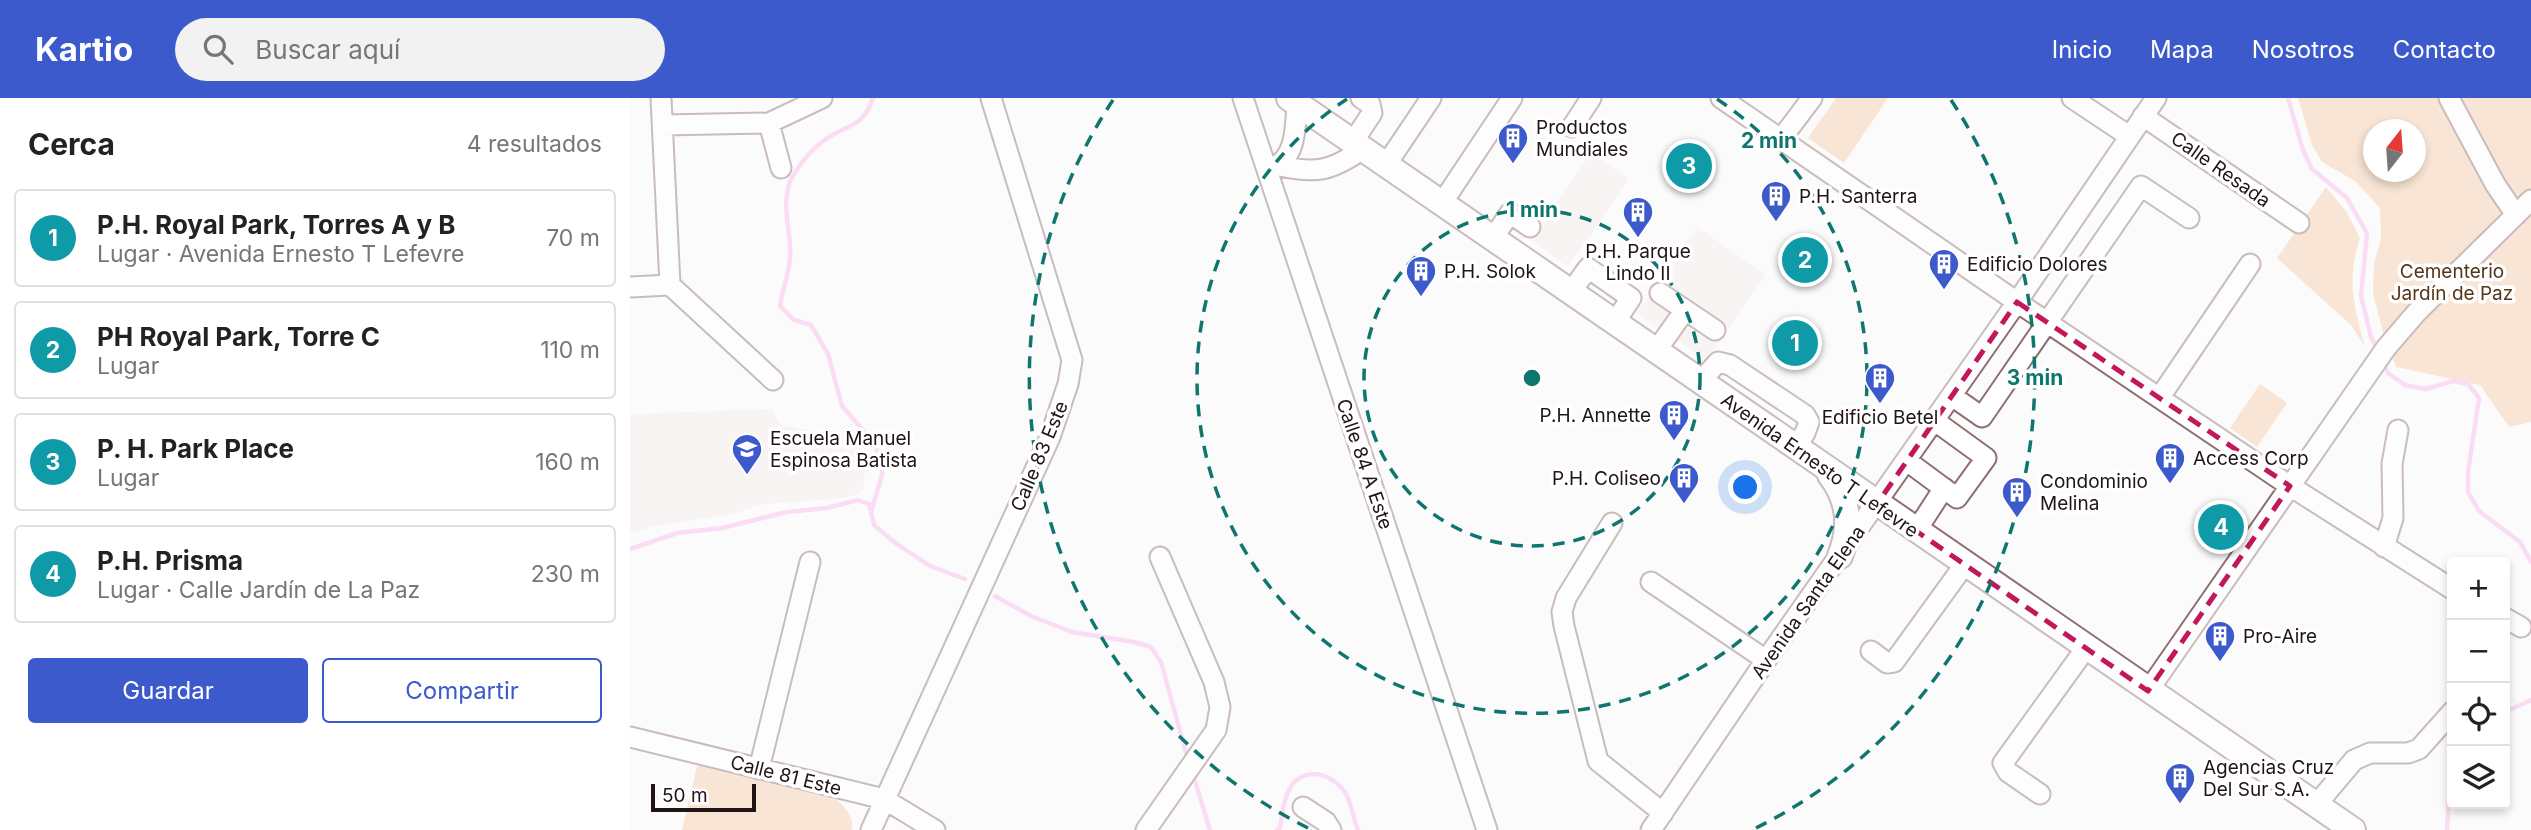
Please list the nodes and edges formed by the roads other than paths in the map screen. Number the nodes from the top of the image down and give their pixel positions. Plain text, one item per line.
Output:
1 (661, 98) edge
2 (822, 98) edge
3 (990, 98) edge
4 (1243, 98) edge
5 (1362, 98) edge
6 (1431, 98) edge
7 (1512, 98) edge
8 (1591, 98) edge
9 (1721, 98) edge
10 (1812, 98) edge
11 (2072, 98) edge
12 (2156, 98) edge
13 (2449, 98) edge
14 (1293, 100) edge
15 (2143, 116) junction
16 (769, 123) junction
17 (663, 125) junction
18 (1572, 127) dead end
19 (2129, 136) junction
20 (1782, 139) junction
21 (1358, 146) junction
22 (1386, 165) junction
23 (781, 168) dead end
24 (1273, 168) junction
25 (2531, 200) edge
26 (1442, 203) junction
27 (2516, 215) junction
28 (2189, 218) dead end
29 (2299, 223) dead end
30 (1531, 227) dead end
31 (1493, 238) junction
32 (2250, 264) dead end
33 (670, 285) junction
34 (630, 287) edge
35 (1660, 293) dead end
36 (2017, 302) junction
37 (1685, 310) junction
38 (2048, 323) junction
39 (1716, 330) dead end
40 (1656, 351) junction
41 (773, 380) dead end
42 (1952, 396) junction
43 (2160, 397) junction
44 (1935, 421) junction
45 (2398, 429) dead end
46 (1907, 461) junction
47 (1823, 466) junction
48 (2290, 486) junction
49 (1944, 488) junction
50 (1877, 504) junction
51 (1612, 523) dead end
52 (1916, 531) junction
53 (2384, 547) junction
54 (1840, 556) junction
55 (1160, 557) dead end
56 (810, 562) dead end
57 (1965, 564) junction
58 (1651, 582) dead end
59 (2447, 586) edge
60 (2086, 648) junction
61 (1871, 651) dead end
62 (1766, 660) junction
63 (2148, 691) junction
64 (2447, 718) edge
65 (630, 737) edge
66 (759, 769) junction
67 (2040, 794) dead end
68 (884, 799) junction
69 (2316, 805) junction
70 (1303, 807) dead end
71 (1663, 813) junction
72 (2343, 827) edge
73 (871, 830) edge
74 (935, 830) edge
75 (1146, 830) edge
76 (1331, 830) edge
77 (1488, 830) edge
78 (1651, 830) edge

1 - 17 street
2 - 16 street
3 - 68 street, Calle 83 Este
4 - 24 street, Calle 84 A Este
5 - 21 street
6 - 22 street
7 - 26 street
8 - 18 street
9 - 20 street
10 - 20 street
11 - 19 street
12 - 15 street, Avenida Santa Elena
13 - 27 street
14 - 21 main road, Avenida Ernesto T Lefevre
14 - 24 street
15 - 19 street, Avenida Santa Elena
15 - 29 street, Calle Resada
16 - 17 street
16 - 23 street
17 - 33 street
19 - 36 street, Avenida Santa Elena
20 - 36 street
21 - 22 main road, Avenida Ernesto T Lefevre
21 - 24 street
22 - 26 main road, Avenida Ernesto T Lefevre
24 - 77 street, Calle 84 A Este
25 - 27 street
26 - 31 main road, Avenida Ernesto T Lefevre
27 - 48 street
28 - 38 street
30 - 31 street
31 - 40 main road, Avenida Ernesto T Lefevre
32 - 43 street
33 - 34 street
33 - 41 street
35 - 37 street
36 - 38 street
36 - 42 street, Avenida Santa Elena
37 - 39 street
37 - 40 street
38 - 42 street
38 - 43 street
40 - 47 main road, Avenida Ernesto T Lefevre
42 - 44 street, Avenida Santa Elena
43 - 48 street
44 - 46 street, Avenida Santa Elena
44 - 49 street
45 - 53 street
46 - 49 street
46 - 50 street, Avenida Santa Elena
47 - 50 main road, Avenida Ernesto T Lefevre
47 - 54 main road
48 - 53 street
48 - 63 street
49 - 52 street
50 - 52 main road, Avenida Ernesto T Lefevre
50 - 54 street, Avenida Santa Elena
51 - 71 street
52 - 57 main road, Avenida Ernesto T Lefevre
53 - 59 street
54 - 62 street, Avenida Santa Elena
55 - 75 street
56 - 66 street
57 - 60 main road, Avenida Ernesto T Lefevre
57 - 61 street
58 - 62 street
60 - 63 main road, Avenida Ernesto T Lefevre
60 - 67 street
62 - 71 street, Avenida Santa Elena
63 - 69 main road, Avenida Ernesto T Lefevre
64 - 69 street
65 - 66 street, Calle 81 Este
66 - 68 street, Calle 81 Este
68 - 73 street, Calle 83 Este
68 - 74 street, Calle 81 Este
69 - 72 main road, Avenida Ernesto T Lefevre
70 - 76 street
71 - 78 street, Avenida Santa Elena

